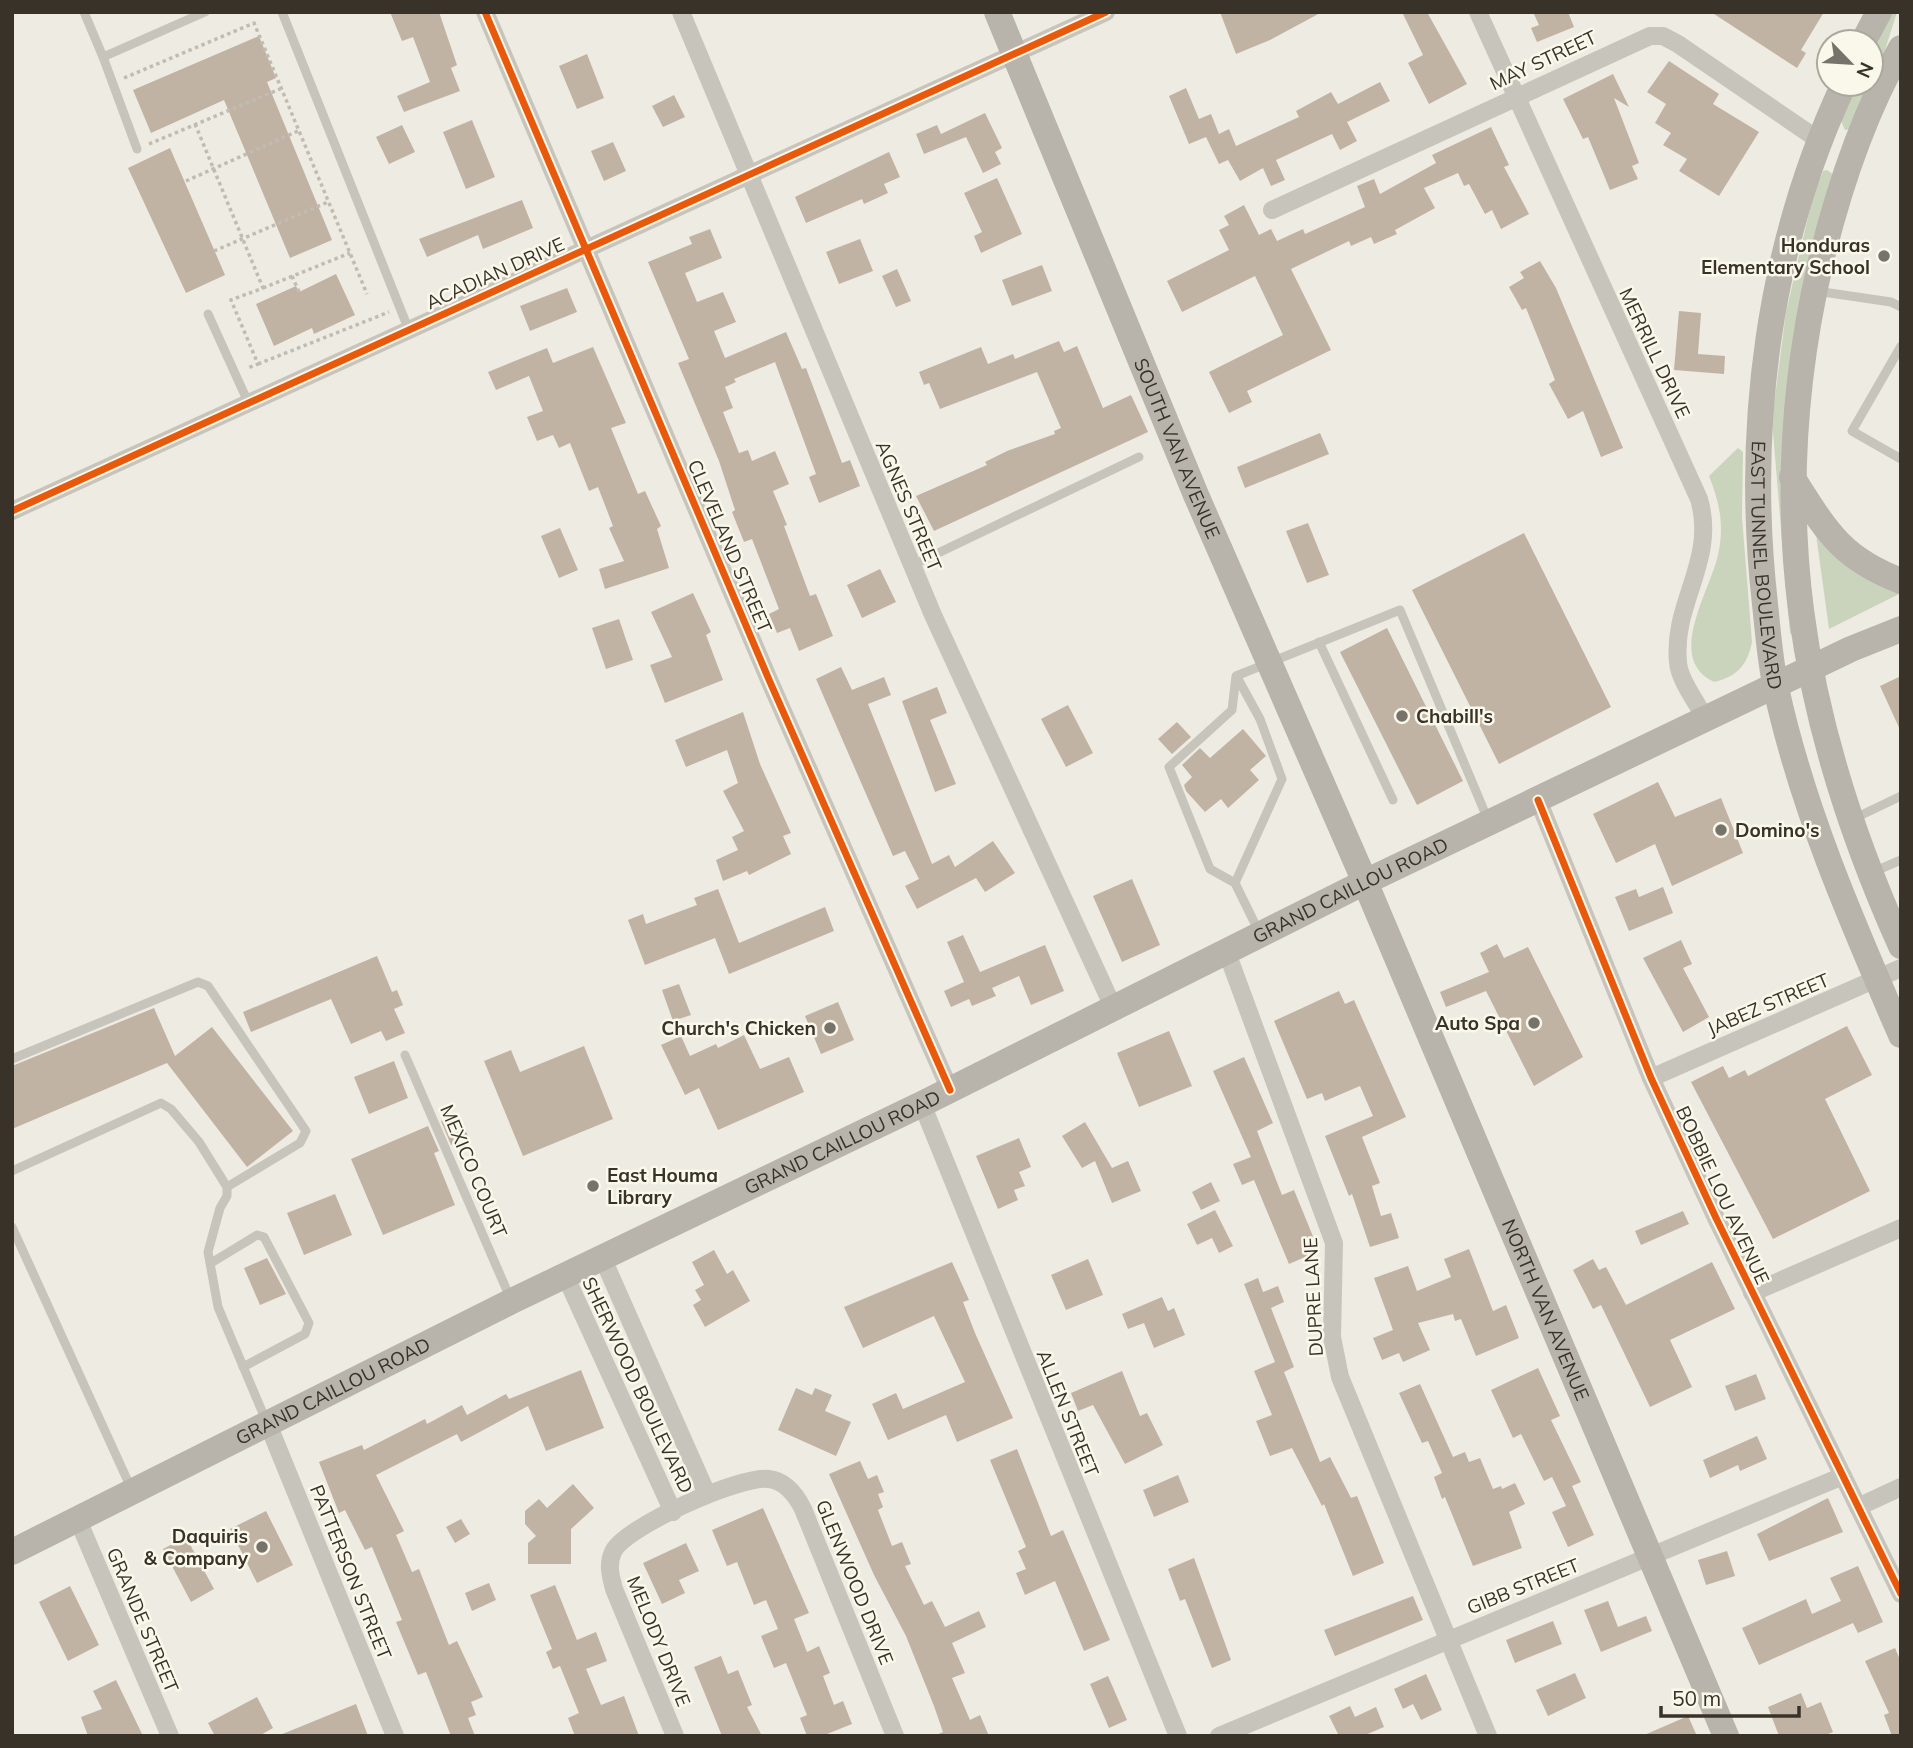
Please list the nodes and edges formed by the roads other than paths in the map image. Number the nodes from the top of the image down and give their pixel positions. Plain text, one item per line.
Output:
1 (84, 12) edge
2 (205, 12) edge
3 (282, 12) edge
4 (485, 12) edge
5 (681, 12) edge
6 (997, 12) edge
7 (1106, 12) edge
8 (1478, 12) edge
9 (1879, 12) edge
10 (1870, 28) edge
11 (1901, 48) edge
12 (1014, 54) junction
13 (103, 57) junction
14 (1514, 97) junction
15 (1838, 98) edge
16 (1820, 141) junction
17 (137, 149) road end
18 (749, 176) junction
19 (1272, 210) dead end
20 (587, 250) junction
21 (1815, 290) junction
22 (1901, 307) edge
23 (208, 314) dead end
24 (408, 328) junction
25 (1901, 346) edge
26 (248, 402) junction
27 (1139, 457) dead end
28 (1901, 459) edge
29 (1792, 477) junction
30 (12, 511) edge
31 (911, 566) junction
32 (1901, 581) edge
33 (1901, 629) edge
34 (1319, 642) junction
35 (1270, 661) junction
36 (1810, 670) junction
37 (1236, 676) junction
38 (1776, 687) junction
39 (1706, 720) junction
40 (1901, 796) edge
41 (1393, 800) dead end
42 (1538, 800) junction
43 (1852, 820) junction
44 (1489, 823) junction
45 (1901, 860) edge
46 (1870, 873) junction
47 (1365, 882) junction
48 (1235, 883) junction
49 (1260, 934) junction
50 (1901, 946) edge
51 (1226, 950) junction
52 (1901, 968) edge
53 (1877, 980) junction
54 (1114, 1009) junction
55 (1901, 1035) edge
56 (405, 1055) dead end
57 (12, 1059) edge
58 (1651, 1078) junction
59 (950, 1090) junction
60 (922, 1104) junction
61 (12, 1171) edge
62 (227, 1187) junction
63 (12, 1227) edge
64 (1901, 1228) edge
65 (603, 1259) junction
66 (211, 1263) junction
67 (565, 1275) junction
68 (1752, 1293) junction
69 (512, 1301) junction
70 (243, 1367) junction
71 (268, 1424) junction
72 (1843, 1476) junction
73 (1901, 1487) edge
74 (133, 1492) junction
75 (707, 1494) junction
76 (1858, 1507) junction
77 (673, 1512) junction
78 (78, 1520) junction
79 (12, 1552) edge
80 (1648, 1557) junction
81 (1901, 1594) edge
82 (1448, 1640) junction
83 (170, 1736) edge
84 (394, 1736) edge
85 (675, 1736) edge
86 (895, 1736) edge
87 (1178, 1736) edge
88 (1219, 1736) edge
89 (1488, 1736) edge
90 (1726, 1736) edge

1 - 13 lane
2 - 13 lane
3 - 24 lane
4 - 20 street, CLEVELAND STREET
5 - 18 street, AGNES STREET
6 - 12 main road, SOUTH VAN AVENUE
7 - 12 street, ACADIAN DRIVE
8 - 14 street, MERRILL DRIVE
9 - 10 main road
11 - 21 main road, EAST TUNNEL BOULEVARD
12 - 18 street, ACADIAN DRIVE
12 - 35 main road, SOUTH VAN AVENUE
13 - 17 lane
14 - 16 street, MAY STREET
14 - 19 street, MAY STREET
14 - 39 street, MERRILL DRIVE
15 - 16 main road, EAST TUNNEL BOULEVARD
16 - 38 main road, EAST TUNNEL BOULEVARD
18 - 20 street, ACADIAN DRIVE
18 - 31 street, AGNES STREET
20 - 24 street, ACADIAN DRIVE
20 - 59 street, CLEVELAND STREET
21 - 22 lane
21 - 29 main road, EAST TUNNEL BOULEVARD
23 - 26 lane
24 - 26 street, ACADIAN DRIVE
25 - 28 lane
26 - 30 street, ACADIAN DRIVE
27 - 31 lane
29 - 32 main road
29 - 36 main road, EAST TUNNEL BOULEVARD
31 - 54 street, AGNES STREET
33 - 36 main road, GRAND CAILLOU ROAD
34 - 35 lane
34 - 41 lane
34 - 44 lane
35 - 37 lane
35 - 47 main road, SOUTH VAN AVENUE
36 - 38 main road, GRAND CAILLOU ROAD
36 - 43 main road, EAST TUNNEL BOULEVARD
37 - 48 lane
37 - 48 lane
38 - 39 main road, GRAND CAILLOU ROAD
38 - 53 main road, EAST TUNNEL BOULEVARD
39 - 42 main road, GRAND CAILLOU ROAD
40 - 43 lane
42 - 44 main road, GRAND CAILLOU ROAD
42 - 58 street, BOBBIE LOU AVENUE
43 - 46 main road, EAST TUNNEL BOULEVARD
44 - 47 main road, GRAND CAILLOU ROAD
45 - 46 lane
46 - 50 main road, EAST TUNNEL BOULEVARD
47 - 49 main road, GRAND CAILLOU ROAD
47 - 80 main road, NORTH VAN AVENUE
48 - 49 lane
49 - 51 main road, GRAND CAILLOU ROAD
51 - 54 main road, GRAND CAILLOU ROAD
51 - 82 street, DUPRE LANE
52 - 53 street, JABEZ STREET
53 - 55 main road, EAST TUNNEL BOULEVARD
53 - 58 street, JABEZ STREET
54 - 59 main road, GRAND CAILLOU ROAD
56 - 69 lane, MEXICO COURT
57 - 62 lane
58 - 68 street, BOBBIE LOU AVENUE
59 - 60 main road, GRAND CAILLOU ROAD
60 - 65 main road, GRAND CAILLOU ROAD
60 - 87 street, ALLEN STREET
61 - 62 lane
62 - 66 lane
63 - 74 lane
64 - 68 street
65 - 67 main road, GRAND CAILLOU ROAD
65 - 75 street, SHERWOOD BOULEVARD
66 - 70 lane
66 - 70 lane
67 - 69 main road, GRAND CAILLOU ROAD
67 - 77 street, SHERWOOD BOULEVARD
68 - 72 street, BOBBIE LOU AVENUE
69 - 71 main road, GRAND CAILLOU ROAD
70 - 71 lane
71 - 74 main road, GRAND CAILLOU ROAD
71 - 84 street, PATTERSON STREET
72 - 76 street, BOBBIE LOU AVENUE
72 - 80 street, GIBB STREET
73 - 76 street
74 - 78 main road, GRAND CAILLOU ROAD
75 - 77 street, GLENWOOD DRIVE
75 - 86 street, GLENWOOD DRIVE
76 - 81 street, BOBBIE LOU AVENUE
77 - 85 street, MELODY DRIVE
78 - 79 main road, GRAND CAILLOU ROAD
78 - 83 street, GRANDE STREET
80 - 82 street, GIBB STREET
80 - 90 main road, NORTH VAN AVENUE
82 - 88 street, GIBB STREET
82 - 89 street, DUPRE LANE

